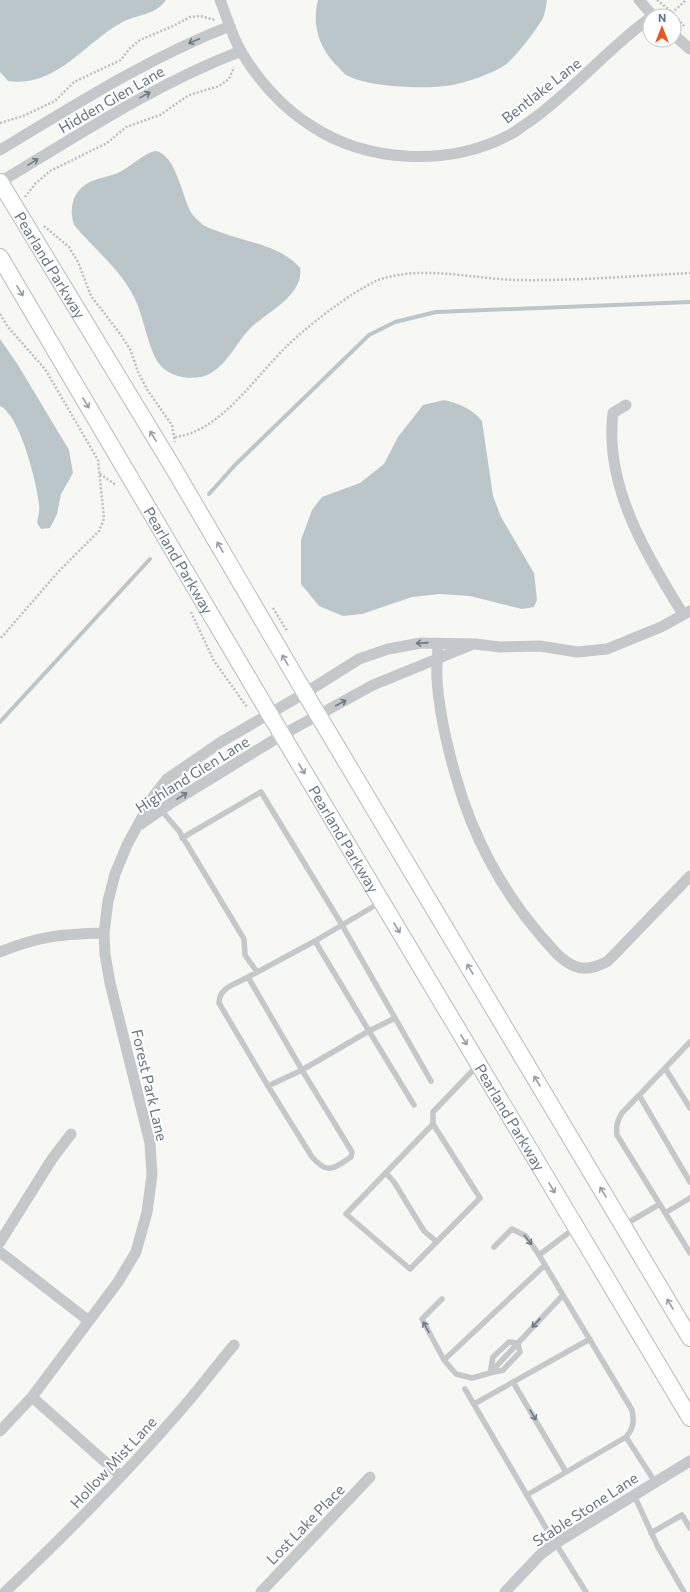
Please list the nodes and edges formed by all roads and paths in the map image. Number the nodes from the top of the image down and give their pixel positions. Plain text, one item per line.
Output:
1 (220, 0) edge
2 (639, 0) edge
3 (657, 0) edge
4 (686, 0) edge
5 (646, 8) edge
6 (667, 8) edge
7 (678, 8) edge
8 (642, 24) edge
9 (682, 24) edge
10 (230, 26) junction
11 (686, 29) dead end
12 (682, 42) edge
13 (690, 49) edge
14 (241, 51) junction
15 (0, 123) edge
16 (0, 150) edge
17 (0, 182) edge
18 (24, 198) dead end
19 (0, 257) edge
20 (690, 273) edge
21 (0, 314) edge
22 (626, 405) dead end
23 (175, 437) dead end
24 (100, 474) junction
25 (118, 489) dead end
26 (190, 610) dead end
27 (687, 612) edge
28 (0, 640) edge
29 (438, 643) junction
30 (474, 644) junction
31 (438, 660) junction
32 (305, 694) junction
33 (318, 715) junction
34 (263, 717) junction
35 (282, 735) junction
36 (161, 810) junction
37 (138, 826) junction
38 (182, 838) junction
39 (690, 876) edge
40 (382, 902) junction
41 (342, 925) junction
42 (104, 933) junction
43 (315, 941) junction
44 (0, 952) edge
45 (257, 972) junction
46 (248, 977) junction
47 (395, 1018) junction
48 (369, 1031) junction
49 (690, 1042) edge
50 (479, 1064) junction
51 (665, 1068) junction
52 (302, 1070) junction
53 (431, 1081) dead end
54 (268, 1086) junction
55 (639, 1095) junction
56 (414, 1105) dead end
57 (690, 1108) edge
58 (433, 1124) junction
59 (71, 1134) dead end
60 (386, 1173) junction
61 (690, 1182) edge
62 (690, 1198) edge
63 (660, 1204) junction
64 (665, 1213) junction
65 (623, 1225) junction
66 (576, 1227) junction
67 (0, 1242) edge
68 (437, 1242) junction
69 (494, 1247) dead end
70 (0, 1252) edge
71 (690, 1253) edge
72 (538, 1255) junction
73 (545, 1265) junction
74 (563, 1295) junction
75 (442, 1299) dead end
76 (90, 1320) junction
77 (690, 1338) edge
78 (590, 1339) junction
79 (234, 1345) dead end
80 (444, 1360) junction
81 (513, 1382) junction
82 (465, 1389) dead end
83 (32, 1397) junction
84 (474, 1404) junction
85 (690, 1418) edge
86 (0, 1431) edge
87 (626, 1437) junction
88 (690, 1461) edge
89 (566, 1472) junction
90 (121, 1476) junction
91 (370, 1477) dead end
92 (655, 1482) junction
93 (527, 1495) junction
94 (634, 1495) junction
95 (690, 1528) edge
96 (651, 1533) junction
97 (556, 1543) junction
98 (5, 1592) edge
99 (261, 1592) edge
100 (505, 1592) edge
101 (586, 1592) edge
102 (684, 1592) edge

1 - 10 street, Bentlake Lane
2 - 5 street
3 - 6 path
4 - 7 path
8 - 14 street, Bentlake Lane
9 - 11 path
10 - 14 street, Bentlake Lane
10 - 15 path
10 -> 16 street, Hidden Glen Lane
12 - 13 street
17 -> 14 street, Hidden Glen Lane
14 - 18 path
32 -> 17 main road, Pearland Parkway
19 -> 34 main road, Pearland Parkway
20 - 23 path
21 - 24 path
22 - 27 street
24 - 25 path
24 - 28 path
26 - 34 path
27 - 30 street, Highland Glen Lane
29 - 30 street, Highland Glen Lane
29 - 31 street
29 -> 32 street, Highland Glen Lane
30 - 31 street, Highland Glen Lane
33 -> 31 street, Highland Glen Lane
31 - 39 street
32 - 33 main road, Pearland Parkway
32 - 34 street, Highland Glen Lane
33 - 35 street, Highland Glen Lane
65 -> 33 main road, Pearland Parkway
34 - 35 main road, Pearland Parkway
34 - 37 street, Highland Glen Lane
36 -> 35 street, Highland Glen Lane
35 -> 40 main road, Pearland Parkway
36 - 37 street, Highland Glen Lane
36 - 38 lane
37 - 42 street, Forest Park Lane
38 - 41 lane
38 - 45 lane
40 - 41 lane
40 -> 50 main road, Pearland Parkway
41 - 43 lane
41 - 47 lane
42 - 44 street
42 - 76 street, Forest Park Lane
43 - 45 lane
43 - 48 lane
45 - 46 lane
46 - 52 lane
46 - 54 lane
47 - 48 lane
47 - 53 lane
48 - 52 lane
48 - 56 lane
49 - 51 lane
50 - 58 lane
50 -> 66 main road, Pearland Parkway
51 - 55 lane
51 - 57 lane
52 - 54 lane
52 - 54 lane
55 - 61 lane
55 - 63 lane
58 - 60 lane
58 - 68 lane
59 - 67 street
60 - 68 lane
60 - 68 lane
62 - 64 lane
63 - 64 lane
63 - 65 lane
64 - 71 lane
77 -> 65 main road, Pearland Parkway
66 - 72 lane
66 - 85 main road, Pearland Parkway
69 -> 72 lane
70 - 76 street
72 - 73 lane
73 - 74 lane
73 - 80 lane
74 - 78 lane
74 -> 80 lane
80 -> 75 lane
76 - 83 street, Forest Park Lane
78 - 81 lane
78 - 87 lane
79 - 90 street, Hollow Mist Lane
81 - 84 lane
81 -> 89 lane
82 - 84 lane
83 - 86 street, Forest Park Lane
83 - 90 street
84 - 93 lane
87 - 89 lane
87 - 92 lane
88 - 92 street, Stable Stone Lane
89 - 93 lane
90 - 98 street, Hollow Mist Lane
91 - 99 street, Lost Lake Place
92 - 94 street, Stable Stone Lane
93 - 97 lane
94 - 96 lane
94 - 97 street, Stable Stone Lane
95 - 96 lane
96 - 102 lane
97 - 100 street, Stable Stone Lane
97 - 101 lane

